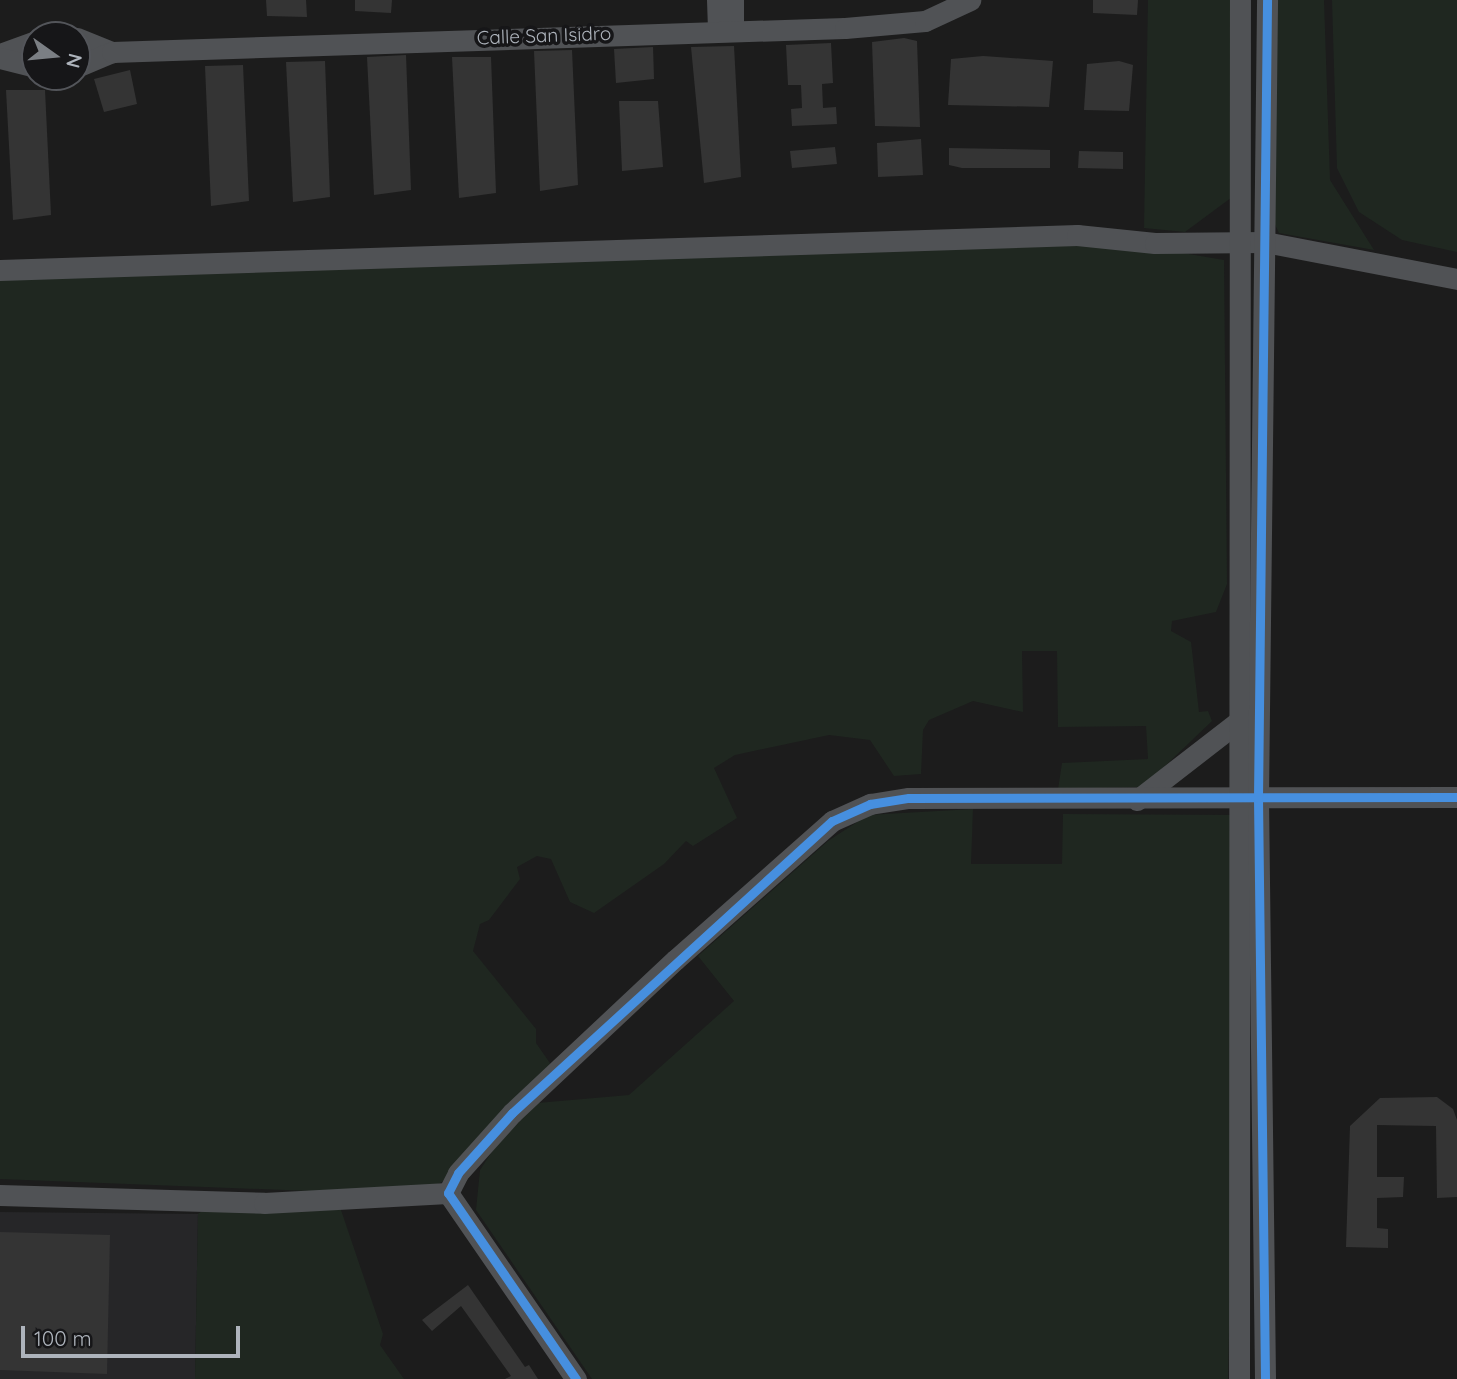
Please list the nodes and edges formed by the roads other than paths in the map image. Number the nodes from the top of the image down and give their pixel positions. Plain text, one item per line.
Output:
1 (718, 0) edge
2 (733, 0) edge
3 (970, 0) edge
4 (1240, 0) edge
5 (1267, 0) edge
6 (725, 31) junction
7 (91, 44) edge
8 (21, 47) edge
9 (112, 52) junction
10 (0, 56) edge
11 (91, 61) edge
12 (21, 63) edge
13 (1265, 242) junction
14 (1237, 243) junction
15 (0, 270) edge
16 (1457, 279) edge
17 (1239, 721) junction
18 (1457, 797) edge
19 (1249, 798) junction
20 (1138, 800) junction
21 (448, 1194) junction
22 (0, 1195) edge
23 (576, 1379) edge
24 (1239, 1379) edge
25 (1265, 1379) edge

1 - 6 street
2 - 6 street
3 - 6 street, Calle San Isidro
4 - 14 street
5 - 13 street
6 - 9 street, Calle San Isidro
7 - 9 street, Calle San Isidro
8 - 10 street
9 - 11 street, Calle San Isidro
10 - 12 street
13 - 14 street
13 - 16 street
13 - 19 street
14 - 15 street
14 - 17 street
17 - 19 street
17 - 20 street
18 - 19 street
19 - 20 street
19 - 24 street
19 - 25 street
20 - 21 street
21 - 22 street
21 - 23 street

